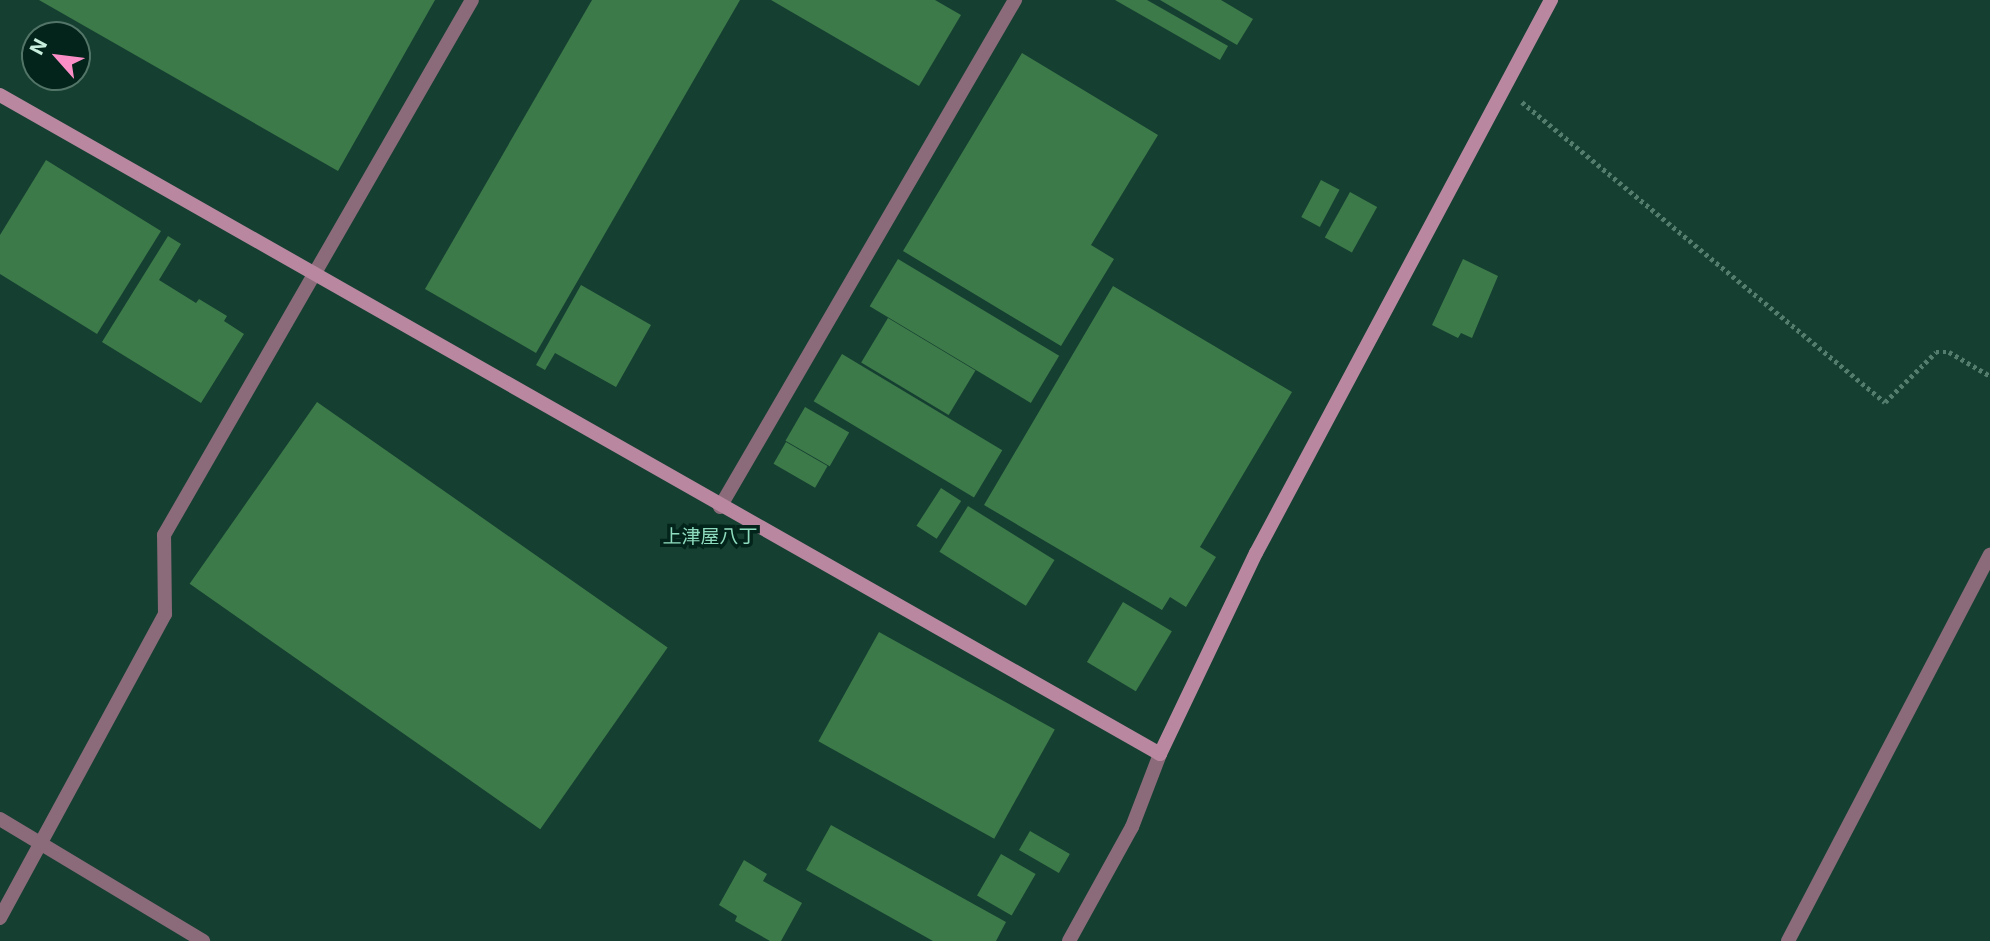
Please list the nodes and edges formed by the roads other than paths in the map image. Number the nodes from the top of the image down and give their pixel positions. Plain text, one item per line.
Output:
1 (472, 0) edge
2 (1015, 0) edge
3 (1551, 0) edge
4 (0, 95) edge
5 (314, 276) junction
6 (720, 507) junction
7 (1990, 555) edge
8 (1160, 754) junction
9 (0, 819) edge
10 (41, 842) junction
11 (0, 918) edge
12 (203, 941) edge
13 (1069, 941) edge
14 (1788, 941) edge

1 - 5 street
2 - 6 street
3 - 8 street
4 - 5 street
5 - 6 street
5 - 10 street
6 - 8 street
7 - 14 street
8 - 13 street
9 - 10 street
10 - 11 street
10 - 12 street

